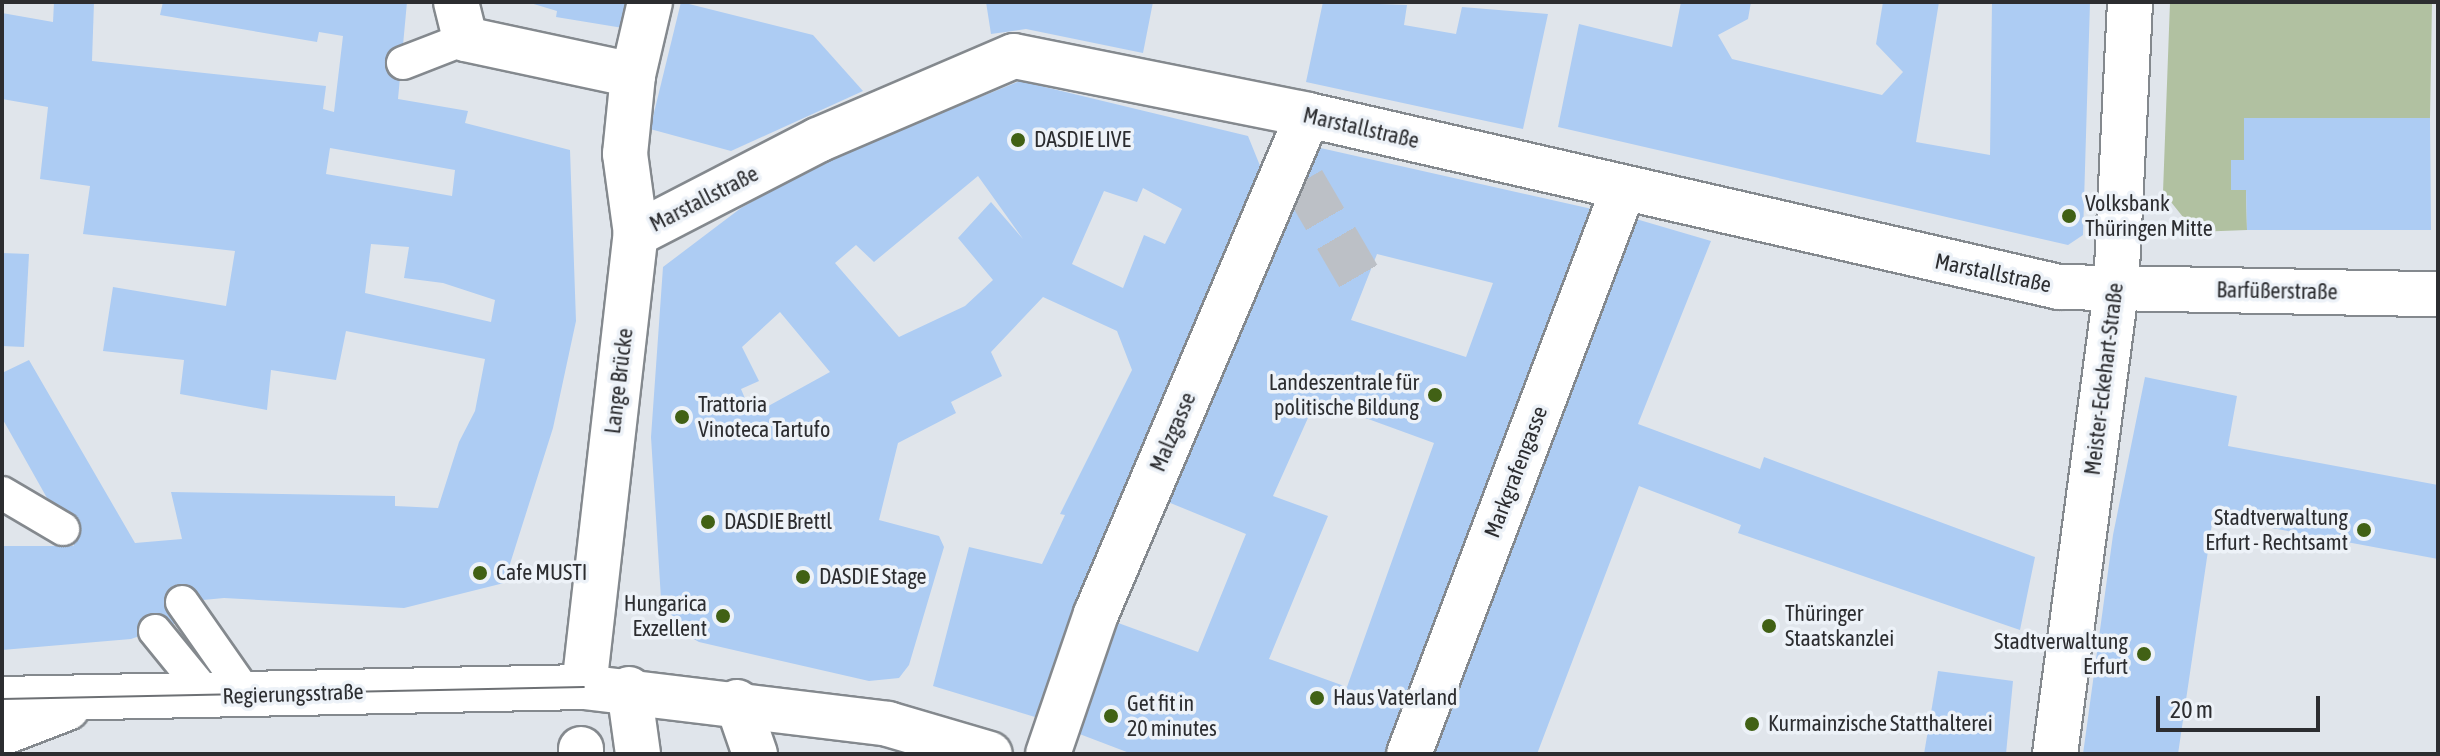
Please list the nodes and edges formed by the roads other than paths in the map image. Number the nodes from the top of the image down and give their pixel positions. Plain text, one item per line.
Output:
1 (650, 2) edge
2 (2130, 2) edge
3 (460, 20) edge
4 (403, 63) dead end
5 (633, 75) junction
6 (1308, 115) junction
7 (1623, 190) junction
8 (636, 234) junction
9 (2116, 289) junction
10 (2438, 294) edge
11 (2, 493) edge
12 (63, 529) dead end
13 (182, 602) dead end
14 (155, 631) dead end
15 (584, 687) junction
16 (629, 689) junction
17 (227, 696) junction
18 (2, 699) edge
19 (85, 700) junction
20 (737, 702) junction
21 (2, 733) edge
22 (638, 754) edge
23 (755, 754) edge
24 (990, 754) edge
25 (1048, 754) edge
26 (1409, 754) edge
27 (2055, 754) edge

1 - 5 street, Lange Brücke
2 - 9 street, Meister-Eckehart-Straße
3 - 4 lane
3 - 5 street
5 - 8 street, Lange Brücke
6 - 7 street, Marstallstraße
6 - 8 street, Marstallstraße
6 - 25 street, Malzgasse
7 - 9 street, Marstallstraße
7 - 26 street, Markgrafengasse
8 - 15 street, Lange Brücke
9 - 10 street, Barfüßerstraße
9 - 27 street, Meister-Eckehart-Straße
11 - 12 lane
13 - 17 lane
14 - 17 lane
15 - 16 street, Regierungsstraße
15 - 17 street, Regierungsstraße
16 - 20 street, Regierungsstraße
16 - 22 street
17 - 19 street, Regierungsstraße
18 - 19 street, Regierungsstraße
19 - 21 street
20 - 23 street
20 - 24 street, Regierungsstraße

